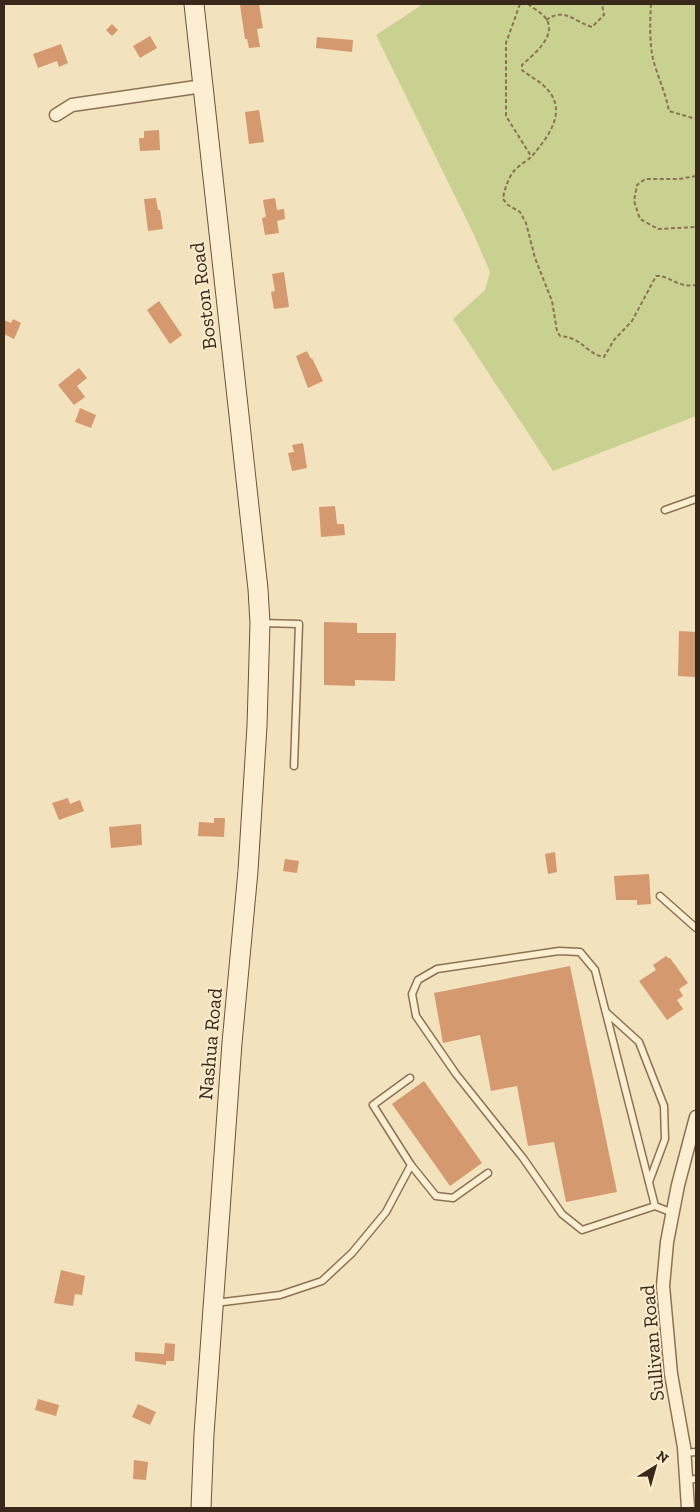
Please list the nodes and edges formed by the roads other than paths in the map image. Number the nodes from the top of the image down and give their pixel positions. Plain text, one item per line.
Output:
1 (194, 4) edge
2 (203, 86) junction
3 (56, 114) dead end
4 (696, 499) edge
5 (665, 510) dead end
6 (257, 583) joint
7 (260, 623) junction
8 (294, 766) dead end
9 (660, 896) dead end
10 (696, 928) edge
11 (606, 1012) junction
12 (410, 1078) dead end
13 (696, 1118) edge
14 (411, 1165) junction
15 (488, 1173) dead end
16 (649, 1183) junction
17 (655, 1206) junction
18 (673, 1213) junction
19 (213, 1303) junction
20 (690, 1453) edge
21 (691, 1480) edge
22 (201, 1508) edge
23 (688, 1508) edge

1 - 2 main road, Boston Road
2 - 3 street
2 - 6 main road, Boston Road
4 - 5 lane
6 - 7 main road, Nashua Road
7 - 8 lane
7 - 19 main road, Nashua Road
9 - 10 lane
11 - 16 lane
11 - 16 lane
11 - 17 lane
12 - 14 lane
13 - 18 street, Sullivan Road
14 - 15 lane
14 - 19 lane
16 - 17 lane
17 - 18 lane
18 - 20 street, Sullivan Road
19 - 22 main road, Nashua Road
20 - 21 street, Sullivan Road
21 - 23 street, Sullivan Road

